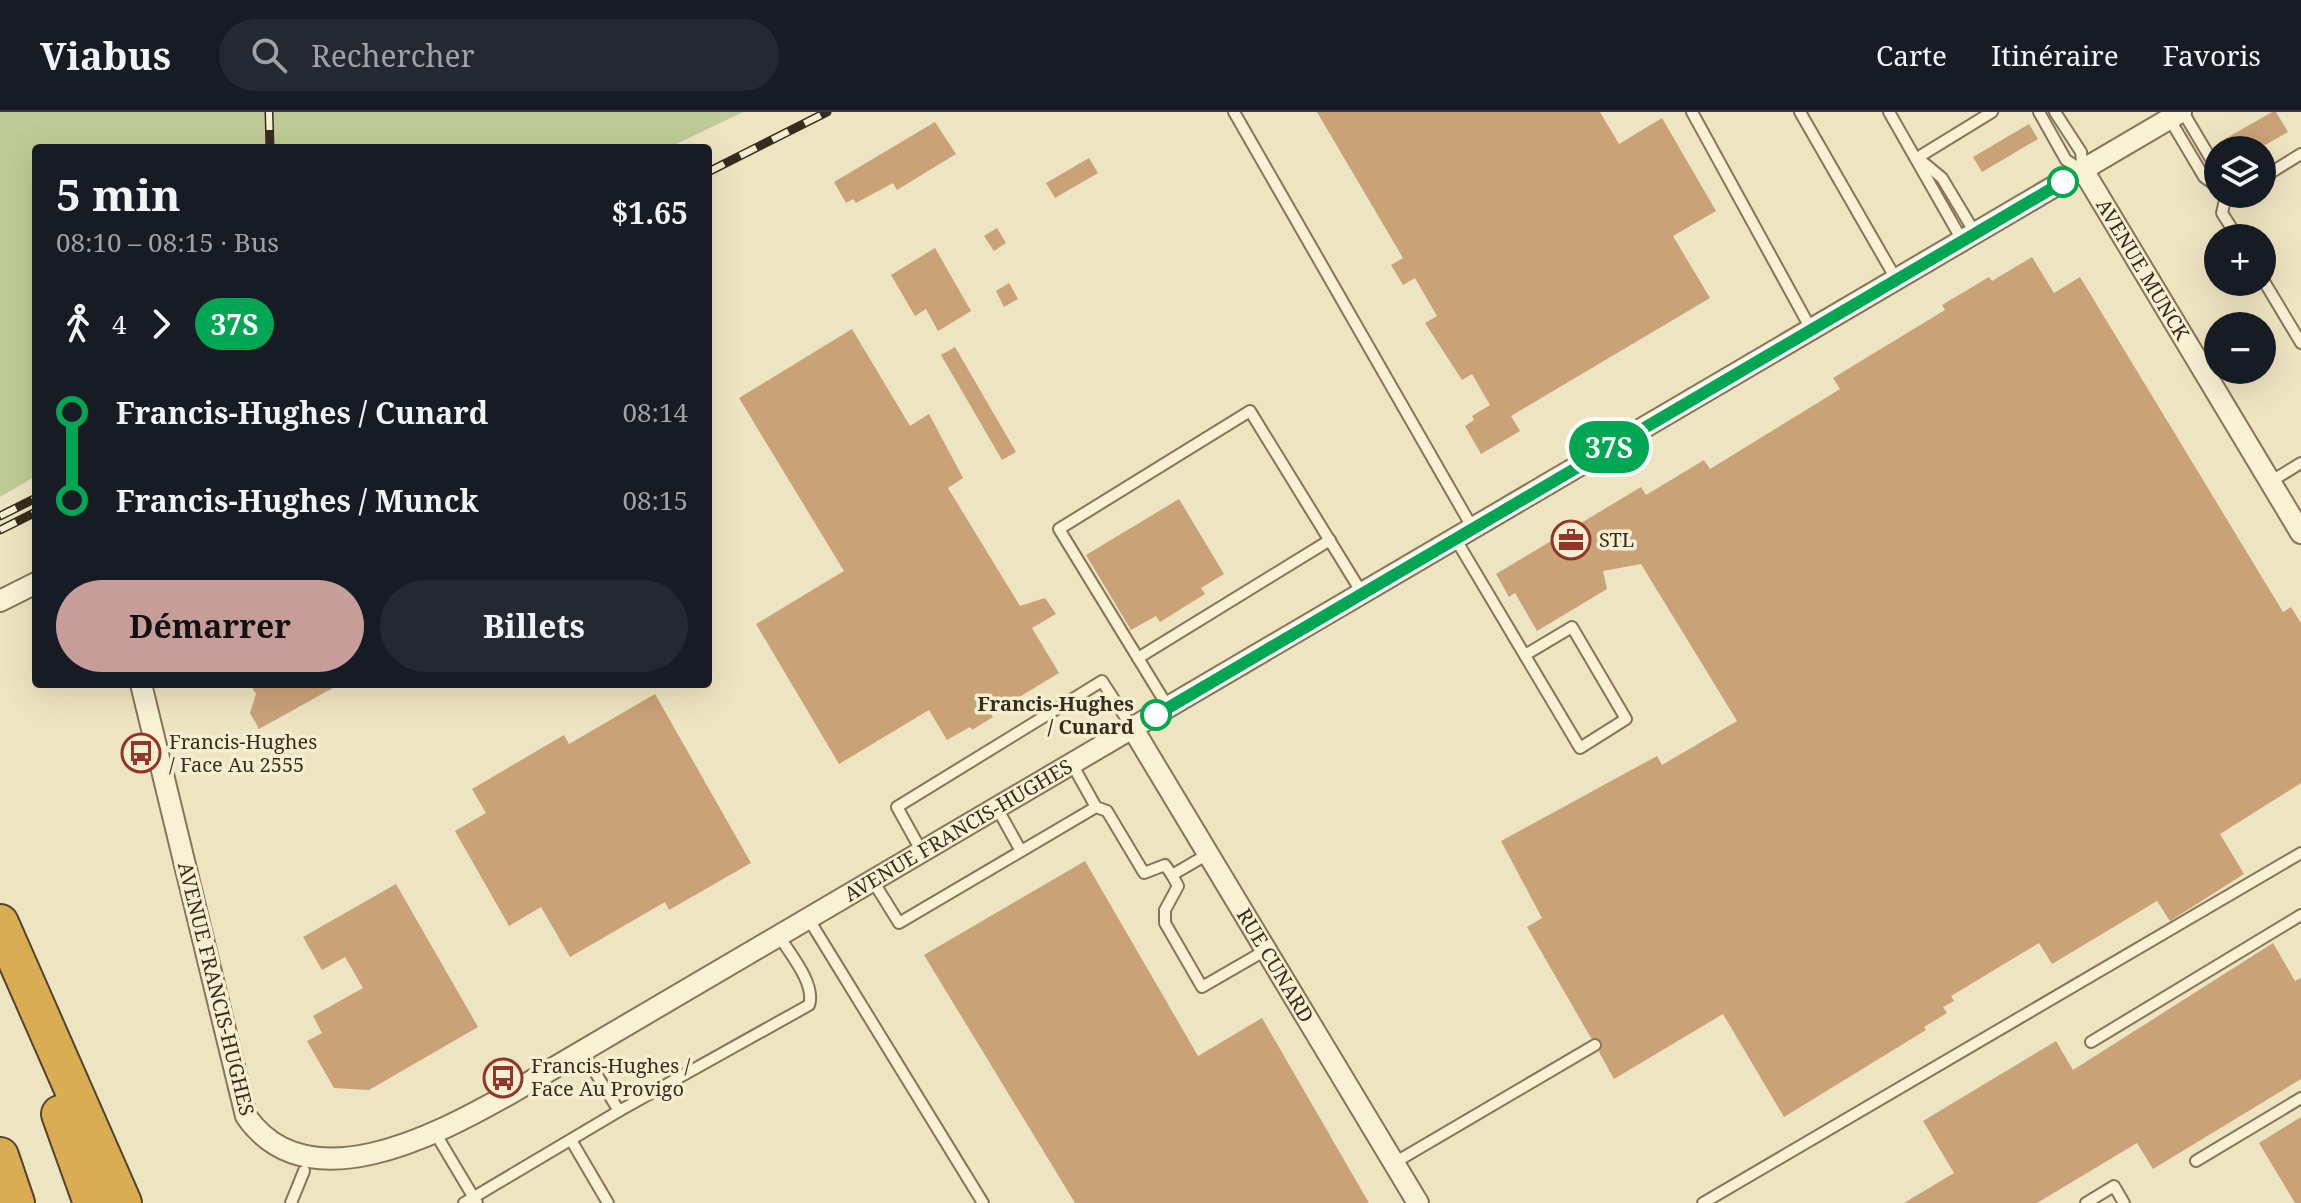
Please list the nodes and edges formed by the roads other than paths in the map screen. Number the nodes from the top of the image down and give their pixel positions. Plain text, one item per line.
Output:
1 (1234, 112) edge
2 (1692, 112) edge
3 (1800, 112) edge
4 (1889, 112) edge
5 (1992, 112) edge
6 (2039, 112) edge
7 (2055, 112) edge
8 (2175, 114) edge
9 (2301, 154) edge
10 (1917, 158) junction
11 (2276, 169) edge
12 (2083, 170) junction
13 (2204, 177) edge
14 (1969, 236) junction
15 (1896, 279) junction
16 (2273, 296) edge
17 (1811, 329) junction
18 (2301, 343) edge
19 (2301, 463) edge
20 (2270, 482) junction
21 (1464, 533) junction
22 (2301, 533) edge
23 (1330, 540) junction
24 (32, 585) edge
25 (1362, 593) junction
26 (0, 601) edge
27 (1525, 655) junction
28 (1138, 658) junction
29 (142, 688) edge
30 (1168, 707) junction
31 (1133, 729) junction
32 (1072, 764) junction
33 (1096, 807) junction
34 (997, 808) junction
35 (1021, 851) junction
36 (922, 852) junction
37 (2301, 853) edge
38 (1208, 854) junction
39 (1172, 875) junction
40 (873, 881) junction
41 (2301, 915) edge
42 (808, 918) junction
43 (0, 925) edge
44 (779, 936) junction
45 (1266, 950) junction
46 (2091, 1042) dead end
47 (1595, 1045) dead end
48 (582, 1051) junction
49 (2301, 1098) edge
50 (619, 1111) junction
51 (437, 1136) junction
52 (571, 1140) junction
53 (0, 1156) edge
54 (2196, 1161) dead end
55 (1394, 1163) junction
56 (304, 1171) junction
57 (471, 1201) edge
58 (16, 1203) edge
59 (92, 1203) edge
60 (123, 1203) edge
61 (291, 1203) edge
62 (608, 1203) edge
63 (983, 1203) edge
64 (1418, 1203) edge
65 (1703, 1203) edge
66 (2086, 1203) edge
67 (2124, 1203) edge

1 - 21 lane
2 - 17 lane
3 - 15 lane
4 - 10 lane
5 - 10 lane
6 - 12 lane
7 - 12 lane
8 - 12 street, AVENUE FRANCIS-HUGHES
8 - 13 lane
9 - 11 lane
10 - 14 lane
12 - 14 street, AVENUE FRANCIS-HUGHES
12 - 20 street, AVENUE MUNCK
14 - 15 street, AVENUE FRANCIS-HUGHES
15 - 17 street, AVENUE FRANCIS-HUGHES
16 - 18 lane
17 - 21 street, AVENUE FRANCIS-HUGHES
19 - 20 lane
20 - 22 street, AVENUE MUNCK
21 - 25 street, AVENUE FRANCIS-HUGHES
21 - 27 lane
23 - 25 lane
23 - 28 lane
23 - 28 lane
24 - 26 street
25 - 30 street, AVENUE FRANCIS-HUGHES
27 - 27 lane
28 - 30 lane
29 - 56 street, AVENUE FRANCIS-HUGHES
30 - 31 street, AVENUE FRANCIS-HUGHES
31 - 32 street, AVENUE FRANCIS-HUGHES
31 - 36 lane
31 - 38 street, RUE CUNARD
32 - 33 lane
32 - 34 street, AVENUE FRANCIS-HUGHES
33 - 35 lane
33 - 39 lane
34 - 35 lane
34 - 36 street, AVENUE FRANCIS-HUGHES
35 - 40 lane
36 - 40 street, AVENUE FRANCIS-HUGHES
37 - 65 lane
38 - 39 lane
38 - 45 street, RUE CUNARD
39 - 45 lane
40 - 42 street, AVENUE FRANCIS-HUGHES
41 - 46 lane
42 - 44 street, AVENUE FRANCIS-HUGHES
42 - 63 lane
43 - 59 highway
43 - 60 highway
44 - 48 street, AVENUE FRANCIS-HUGHES
44 - 50 lane
45 - 55 street, RUE CUNARD
47 - 55 lane
48 - 50 lane
48 - 51 street, AVENUE FRANCIS-HUGHES
49 - 54 lane
50 - 52 lane
51 - 56 street, AVENUE FRANCIS-HUGHES
51 - 57 lane
52 - 57 lane
52 - 62 lane
53 - 58 highway
55 - 64 street, RUE CUNARD
56 - 61 lane
66 - 67 lane

